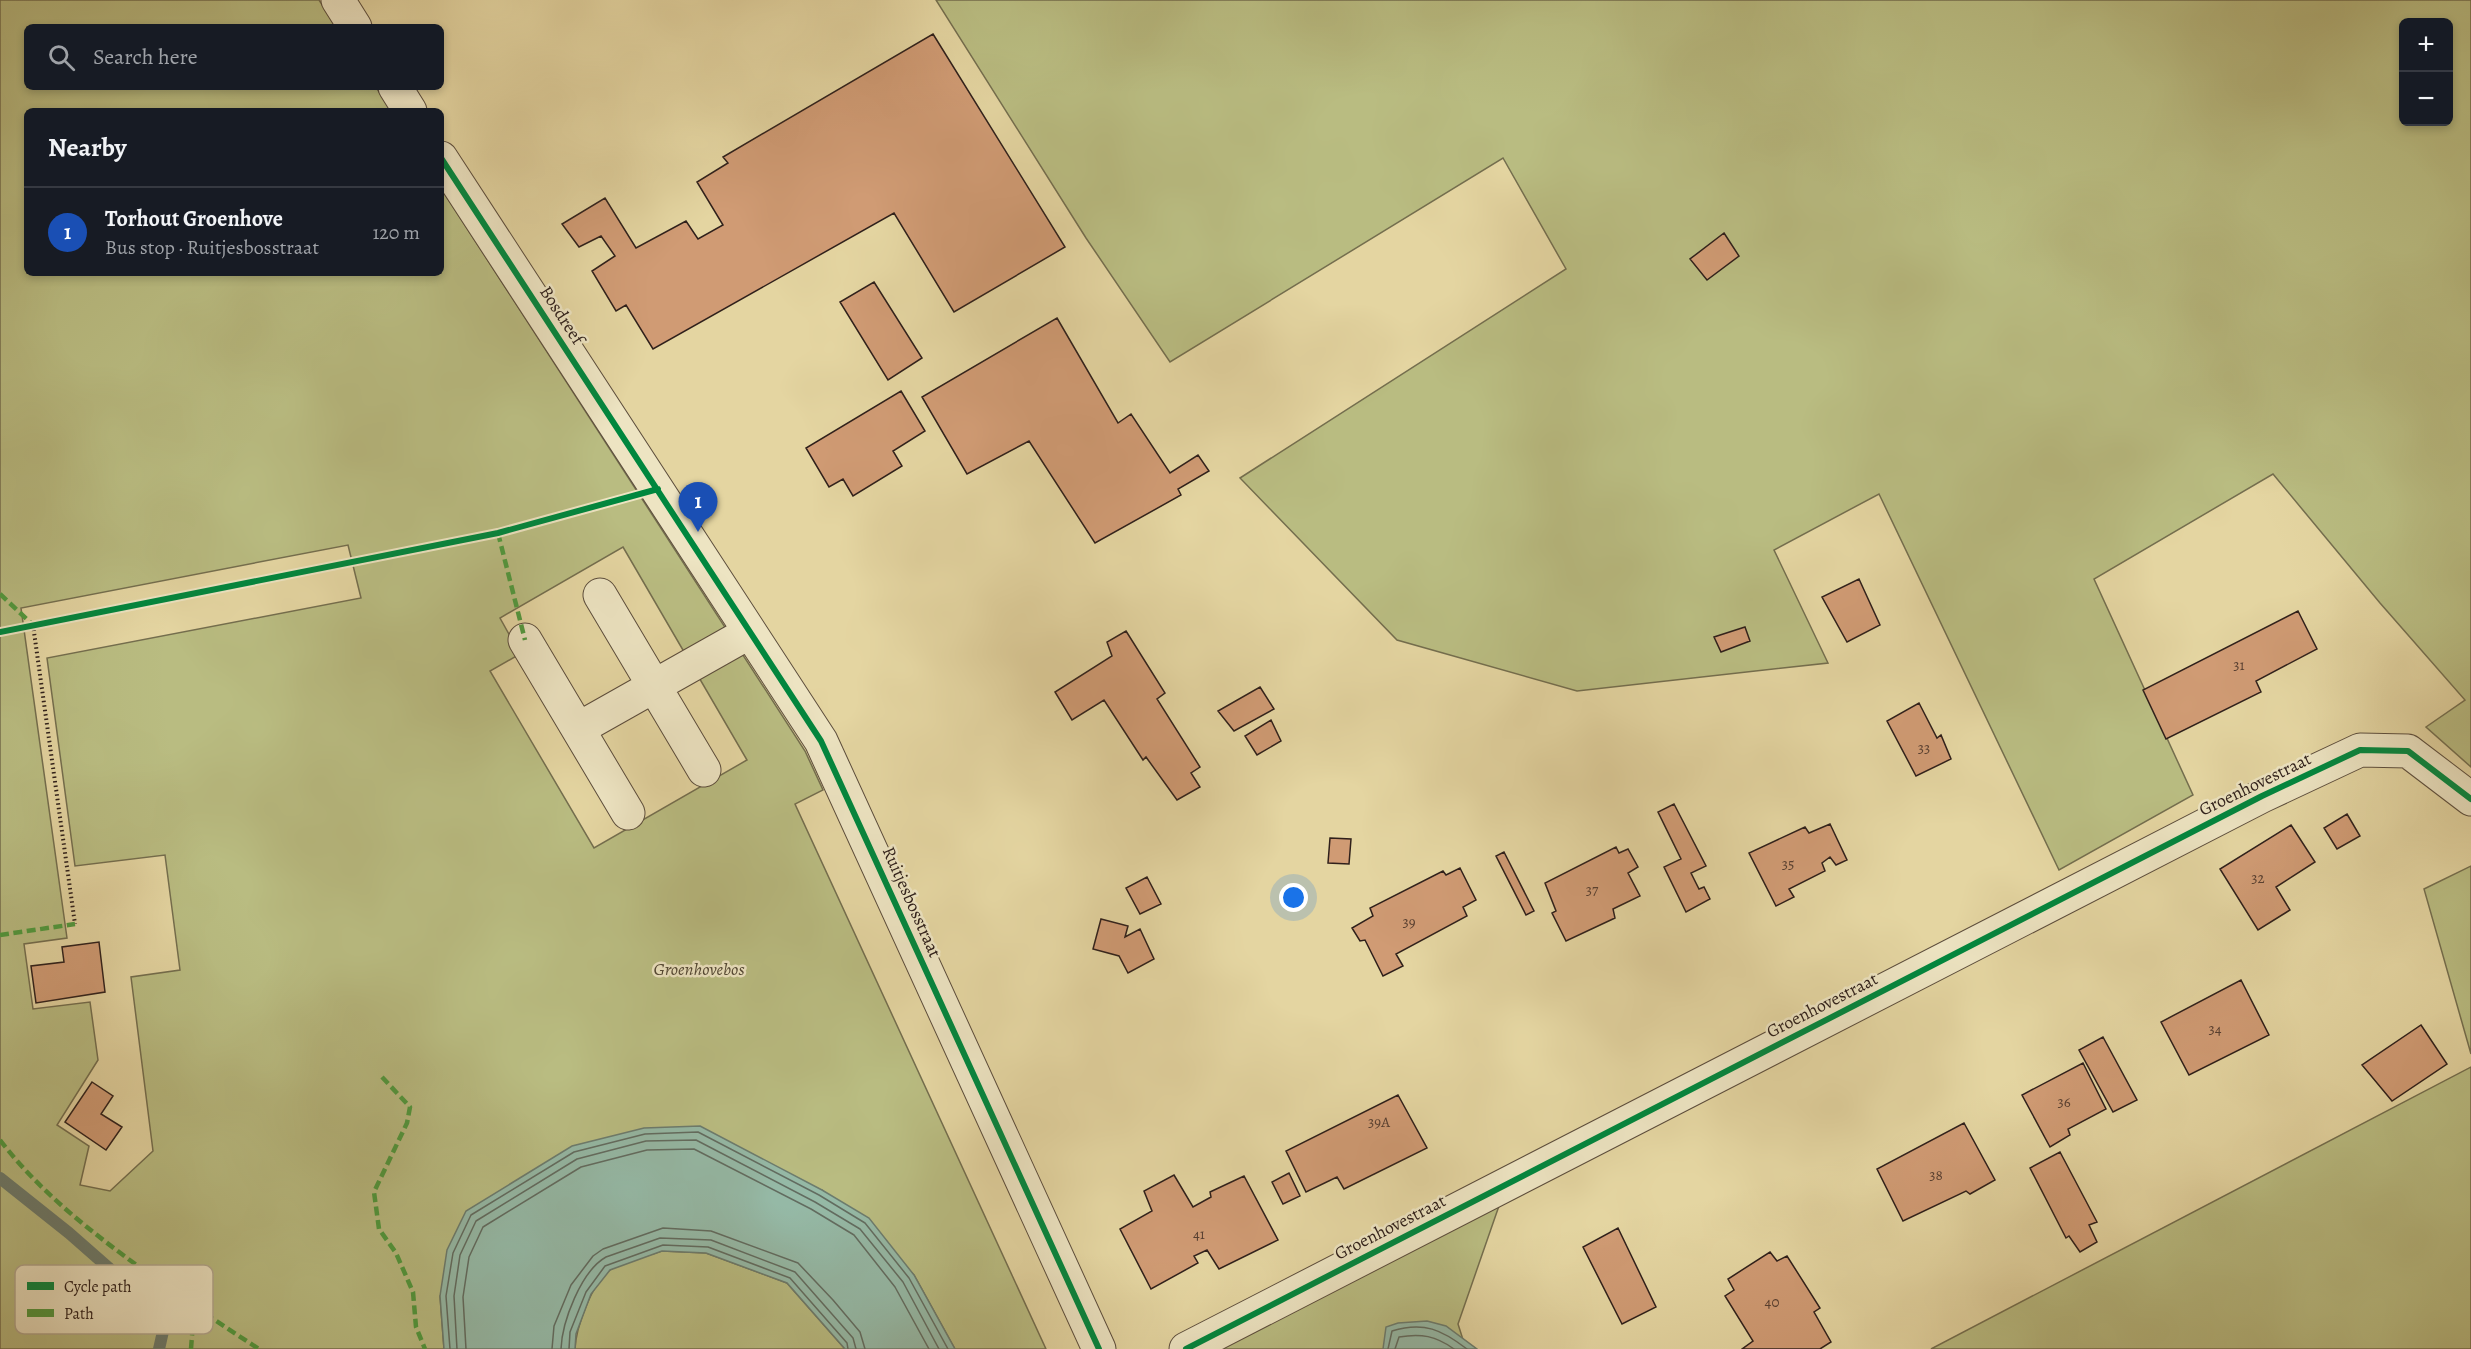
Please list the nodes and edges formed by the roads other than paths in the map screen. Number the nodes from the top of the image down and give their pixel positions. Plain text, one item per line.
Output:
1 (338, 0) edge
2 (353, 24) edge
3 (397, 90) edge
4 (408, 108) edge
5 (444, 163) edge
6 (658, 489) joint
7 (600, 595) dead end
8 (750, 632) junction
9 (525, 640) dead end
10 (654, 686) junction
11 (578, 729) junction
12 (704, 770) dead end
13 (2471, 799) edge
14 (628, 813) dead end
15 (1099, 1349) edge
16 (1186, 1349) edge

1 - 2 street
3 - 4 street
5 - 6 street, Bosdreef
6 - 8 street, Ruitjesbosstraat
7 - 10 street
8 - 10 street
8 - 15 street, Ruitjesbosstraat
9 - 11 street
10 - 11 street
10 - 12 street
11 - 14 street
13 - 16 street, Groenhovestraat

